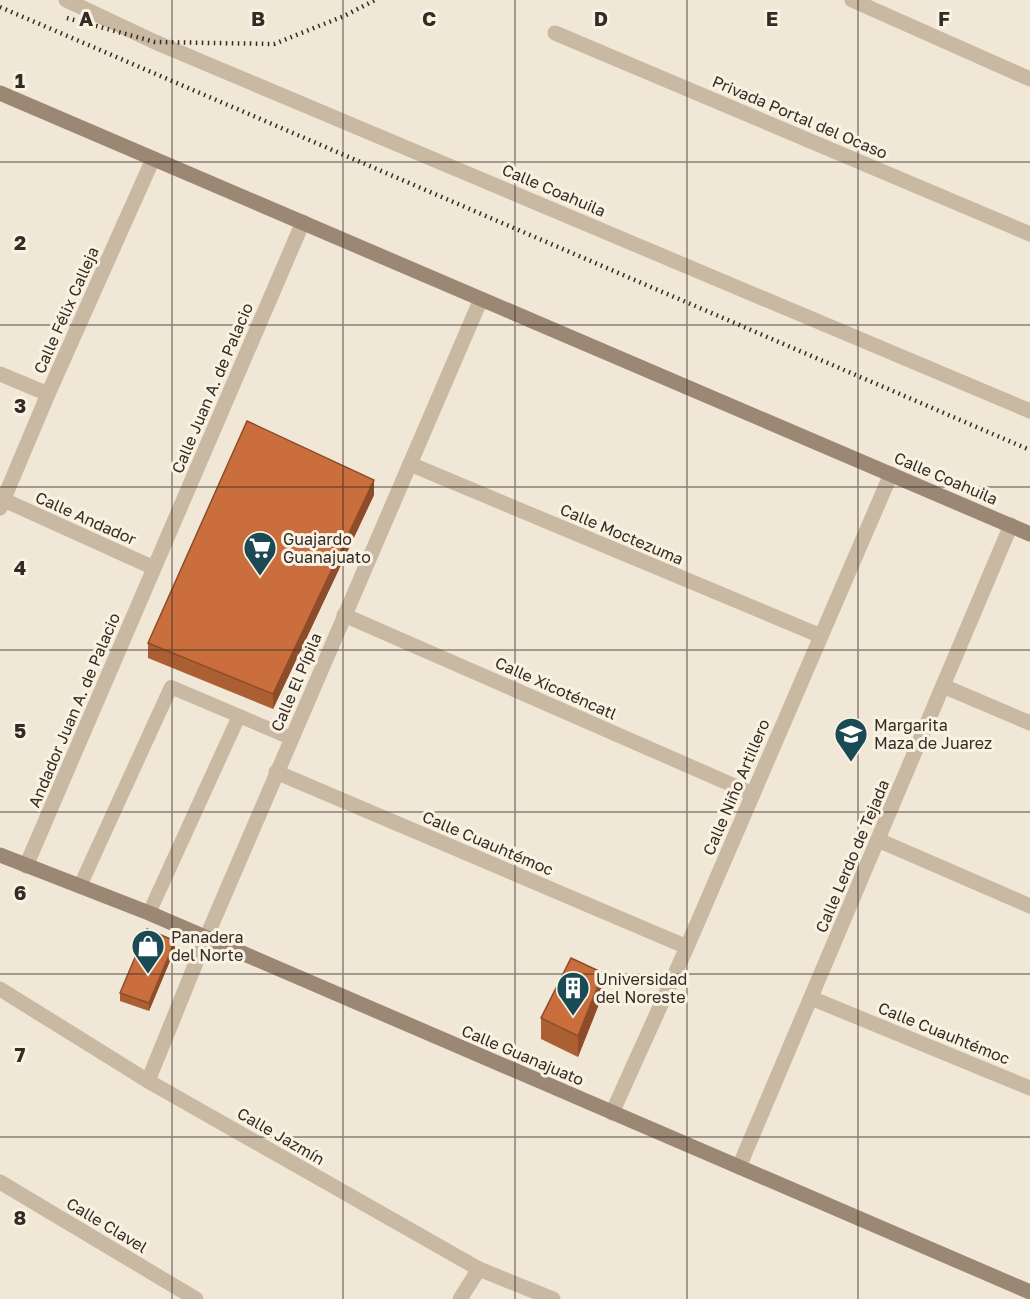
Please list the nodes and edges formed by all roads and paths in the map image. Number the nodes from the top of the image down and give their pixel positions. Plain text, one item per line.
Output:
1 (66, 0) edge
2 (852, 0) edge
3 (555, 33) dead end
4 (1030, 79) edge
5 (0, 93) edge
6 (153, 159) junction
7 (303, 222) junction
8 (1030, 234) edge
9 (481, 299) junction
10 (0, 374) edge
11 (48, 394) junction
12 (1030, 411) edge
13 (410, 464) junction
14 (891, 474) junction
15 (2, 504) edge
16 (1011, 525) junction
17 (1030, 534) edge
18 (154, 568) junction
19 (344, 615) junction
20 (821, 636) junction
21 (943, 686) junction
22 (239, 716) junction
23 (1030, 723) edge
24 (291, 738) junction
25 (276, 772) junction
26 (753, 794) junction
27 (878, 840) junction
28 (0, 855) edge
29 (26, 866) junction
30 (80, 886) junction
31 (1030, 906) edge
32 (149, 913) junction
33 (206, 938) junction
34 (687, 947) junction
35 (0, 989) edge
36 (811, 999) junction
37 (148, 1081) junction
38 (1030, 1088) edge
39 (612, 1113) junction
40 (739, 1167) junction
41 (0, 1182) edge
42 (479, 1269) junction
43 (1030, 1292) edge
44 (196, 1299) edge
45 (460, 1299) edge
46 (553, 1299) edge

1 - 12 street, Calle Coahuila
2 - 4 street
3 - 8 street, Privada Portal del Ocaso
5 - 6 street, Calle Coahuila
6 - 7 street, Calle Coahuila
6 - 11 street, Calle Félix Calleja
7 - 9 street, Calle Coahuila
7 - 18 street, Calle Juan A. de Palacio
9 - 13 street, Calle El Pípila
9 - 14 street, Calle Coahuila
10 - 11 street
11 - 15 street, Calle Félix Calleja
13 - 19 street, Calle El Pípila
13 - 20 street, Calle Moctezuma
14 - 16 street, Calle Coahuila
14 - 20 street, Calle Niño Artillero
15 - 18 street, Calle Andador
16 - 17 street, Calle Coahuila
16 - 21 street, Calle Lerdo de Tejada
18 - 29 street, Andador Juan A. de Palacio
19 - 24 street, Calle El Pípila
19 - 26 street, Calle Xicoténcatl
20 - 26 street, Calle Niño Artillero
21 - 23 street
21 - 27 street, Calle Lerdo de Tejada
22 - 24 lane
22 - 30 lane
22 - 32 lane
24 - 25 street, Calle El Pípila
25 - 33 street, Calle El Pípila
25 - 34 street, Calle Cuauhtémoc
26 - 34 street, Calle Niño Artillero
27 - 31 street
27 - 36 street, Calle Lerdo de Tejada
28 - 29 street, Calle Guanajuato
29 - 30 street, Calle Guanajuato
30 - 32 street, Calle Guanajuato
32 - 33 street, Calle Guanajuato
33 - 37 street, Calle El Pípila
33 - 39 street, Calle Guanajuato
34 - 39 street, Calle Niño Artillero
35 - 37 street, Calle Jazmín
36 - 38 street, Calle Cuauhtémoc
36 - 40 street, Calle Lerdo de Tejada
37 - 42 street, Calle Jazmín
39 - 40 street, Calle Guanajuato
40 - 43 street, Calle Guanajuato
41 - 44 street, Calle Clavel
42 - 45 street
42 - 46 street, Calle Jazmín

